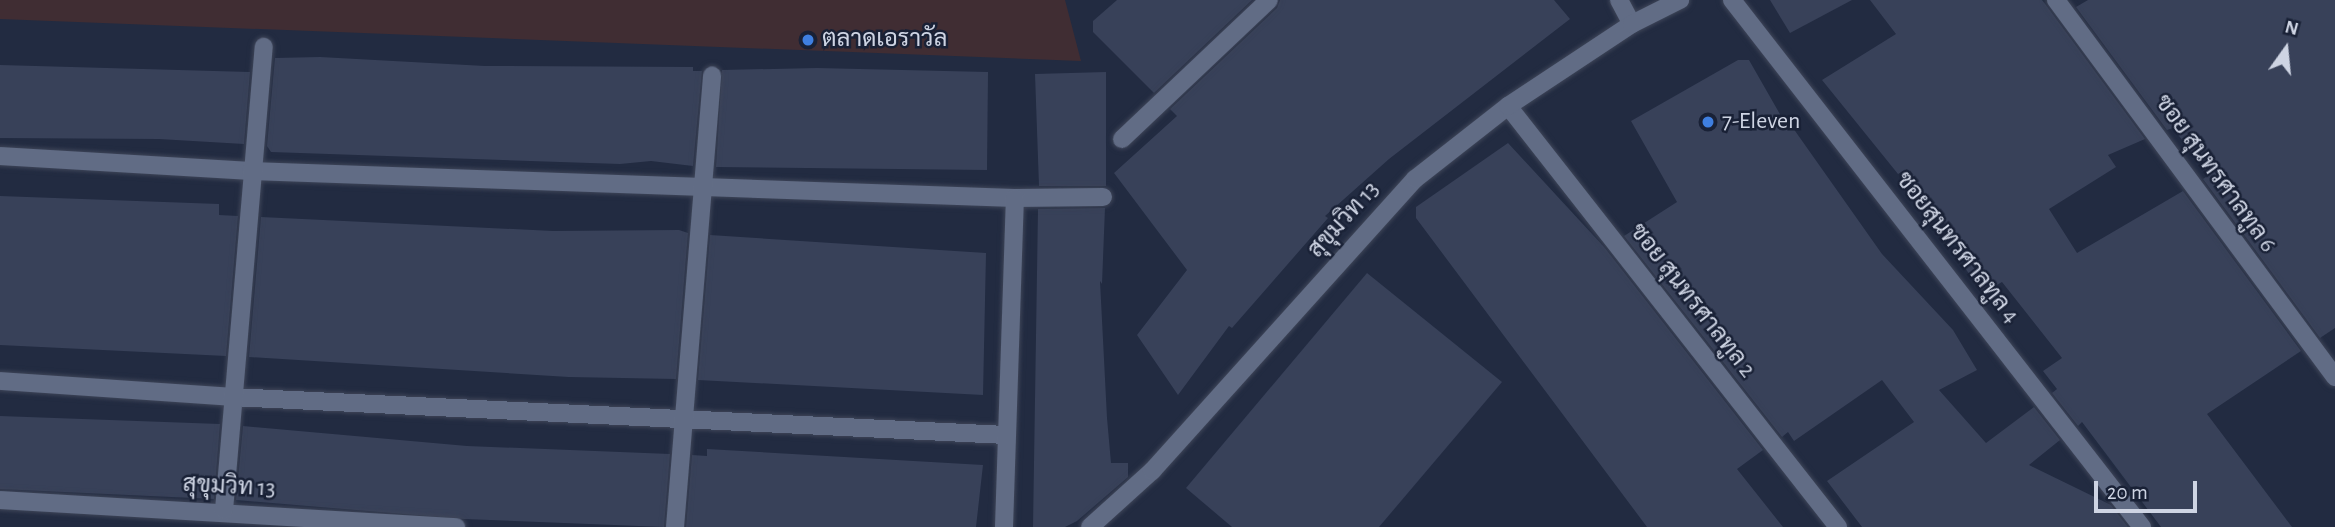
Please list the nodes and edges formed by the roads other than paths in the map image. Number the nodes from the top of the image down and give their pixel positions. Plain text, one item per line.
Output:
1 (1269, 0) edge
2 (1619, 0) edge
3 (1680, 0) edge
4 (1732, 0) edge
5 (2056, 0) edge
6 (1632, 24) junction
7 (264, 47) dead end
8 (712, 76) dead end
9 (1508, 106) junction
10 (1122, 139) dead end
11 (0, 156) edge
12 (251, 171) junction
13 (705, 184) junction
14 (1103, 197) dead end
15 (1015, 198) junction
16 (2335, 377) edge
17 (0, 381) edge
18 (232, 397) junction
19 (686, 421) junction
20 (1006, 435) junction
21 (0, 500) edge
22 (224, 510) junction
23 (456, 527) edge
24 (675, 527) edge
25 (1004, 527) edge
26 (1090, 527) edge
27 (1838, 527) edge
28 (2142, 527) edge

1 - 10 street
2 - 6 street
3 - 6 street, สุขุมวิท 13
4 - 28 street, ซอยสุนทรศาลทูล 4
5 - 16 street, ซอย สุนทรศาลทูล 6
6 - 9 street, สุขุมวิท 13
7 - 12 street
8 - 13 street
9 - 26 street, สุขุมวิท 13
9 - 27 street, ซอย สุนทรศาลทูล 2
11 - 12 street
12 - 13 street
12 - 18 street
13 - 15 street
13 - 19 street
14 - 15 street
15 - 20 street
17 - 18 street
18 - 19 street
18 - 22 street
19 - 20 street
19 - 24 street
20 - 25 street
21 - 22 street, สุขุมวิท 13
22 - 23 street, สุขุมวิท 13

